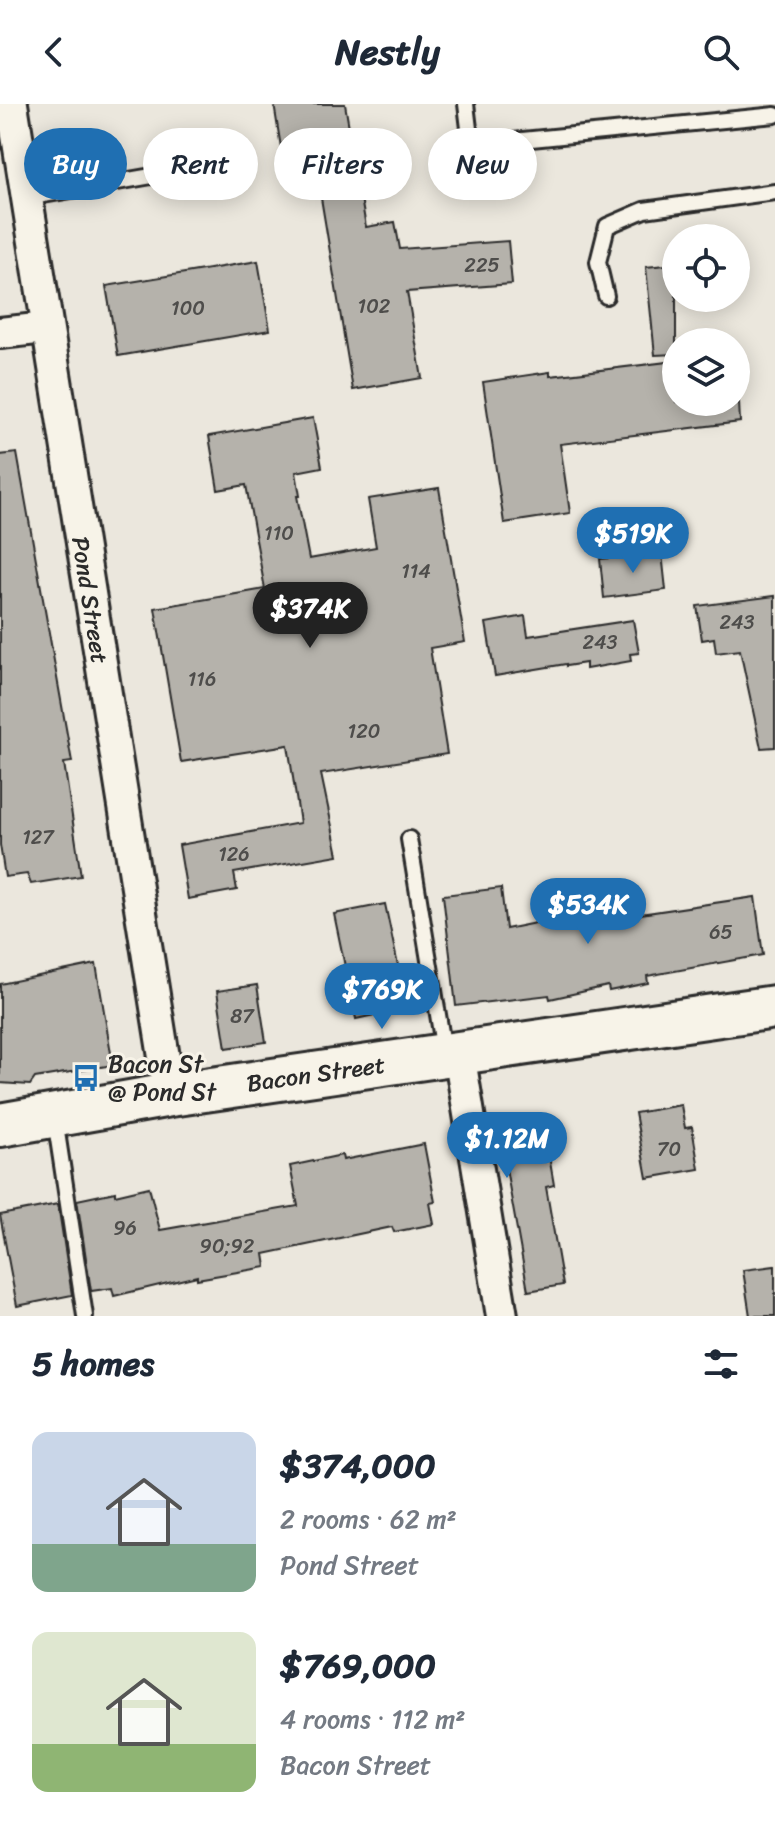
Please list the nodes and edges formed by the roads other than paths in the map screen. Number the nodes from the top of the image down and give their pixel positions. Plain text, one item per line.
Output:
1 (12, 104) edge
2 (466, 104) edge
3 (775, 115) edge
4 (24, 185) edge
5 (775, 192) edge
6 (26, 200) edge
7 (606, 296) dead end
8 (46, 328) junction
9 (0, 333) edge
10 (409, 839) dead end
11 (775, 1007) edge
12 (452, 1054) junction
13 (170, 1095) junction
14 (54, 1115) junction
15 (0, 1125) edge
16 (85, 1316) edge
17 (502, 1316) edge

1 - 4 street, Pond Street
2 - 3 lane
5 - 7 lane
6 - 8 street, Pond Street
8 - 9 street
8 - 13 street, Pond Street
10 - 12 lane
11 - 12 main road, Bacon Street
12 - 13 main road, Bacon Street
12 - 17 street
13 - 14 main road, Bacon Street
14 - 15 main road, Bacon Street
14 - 16 lane

